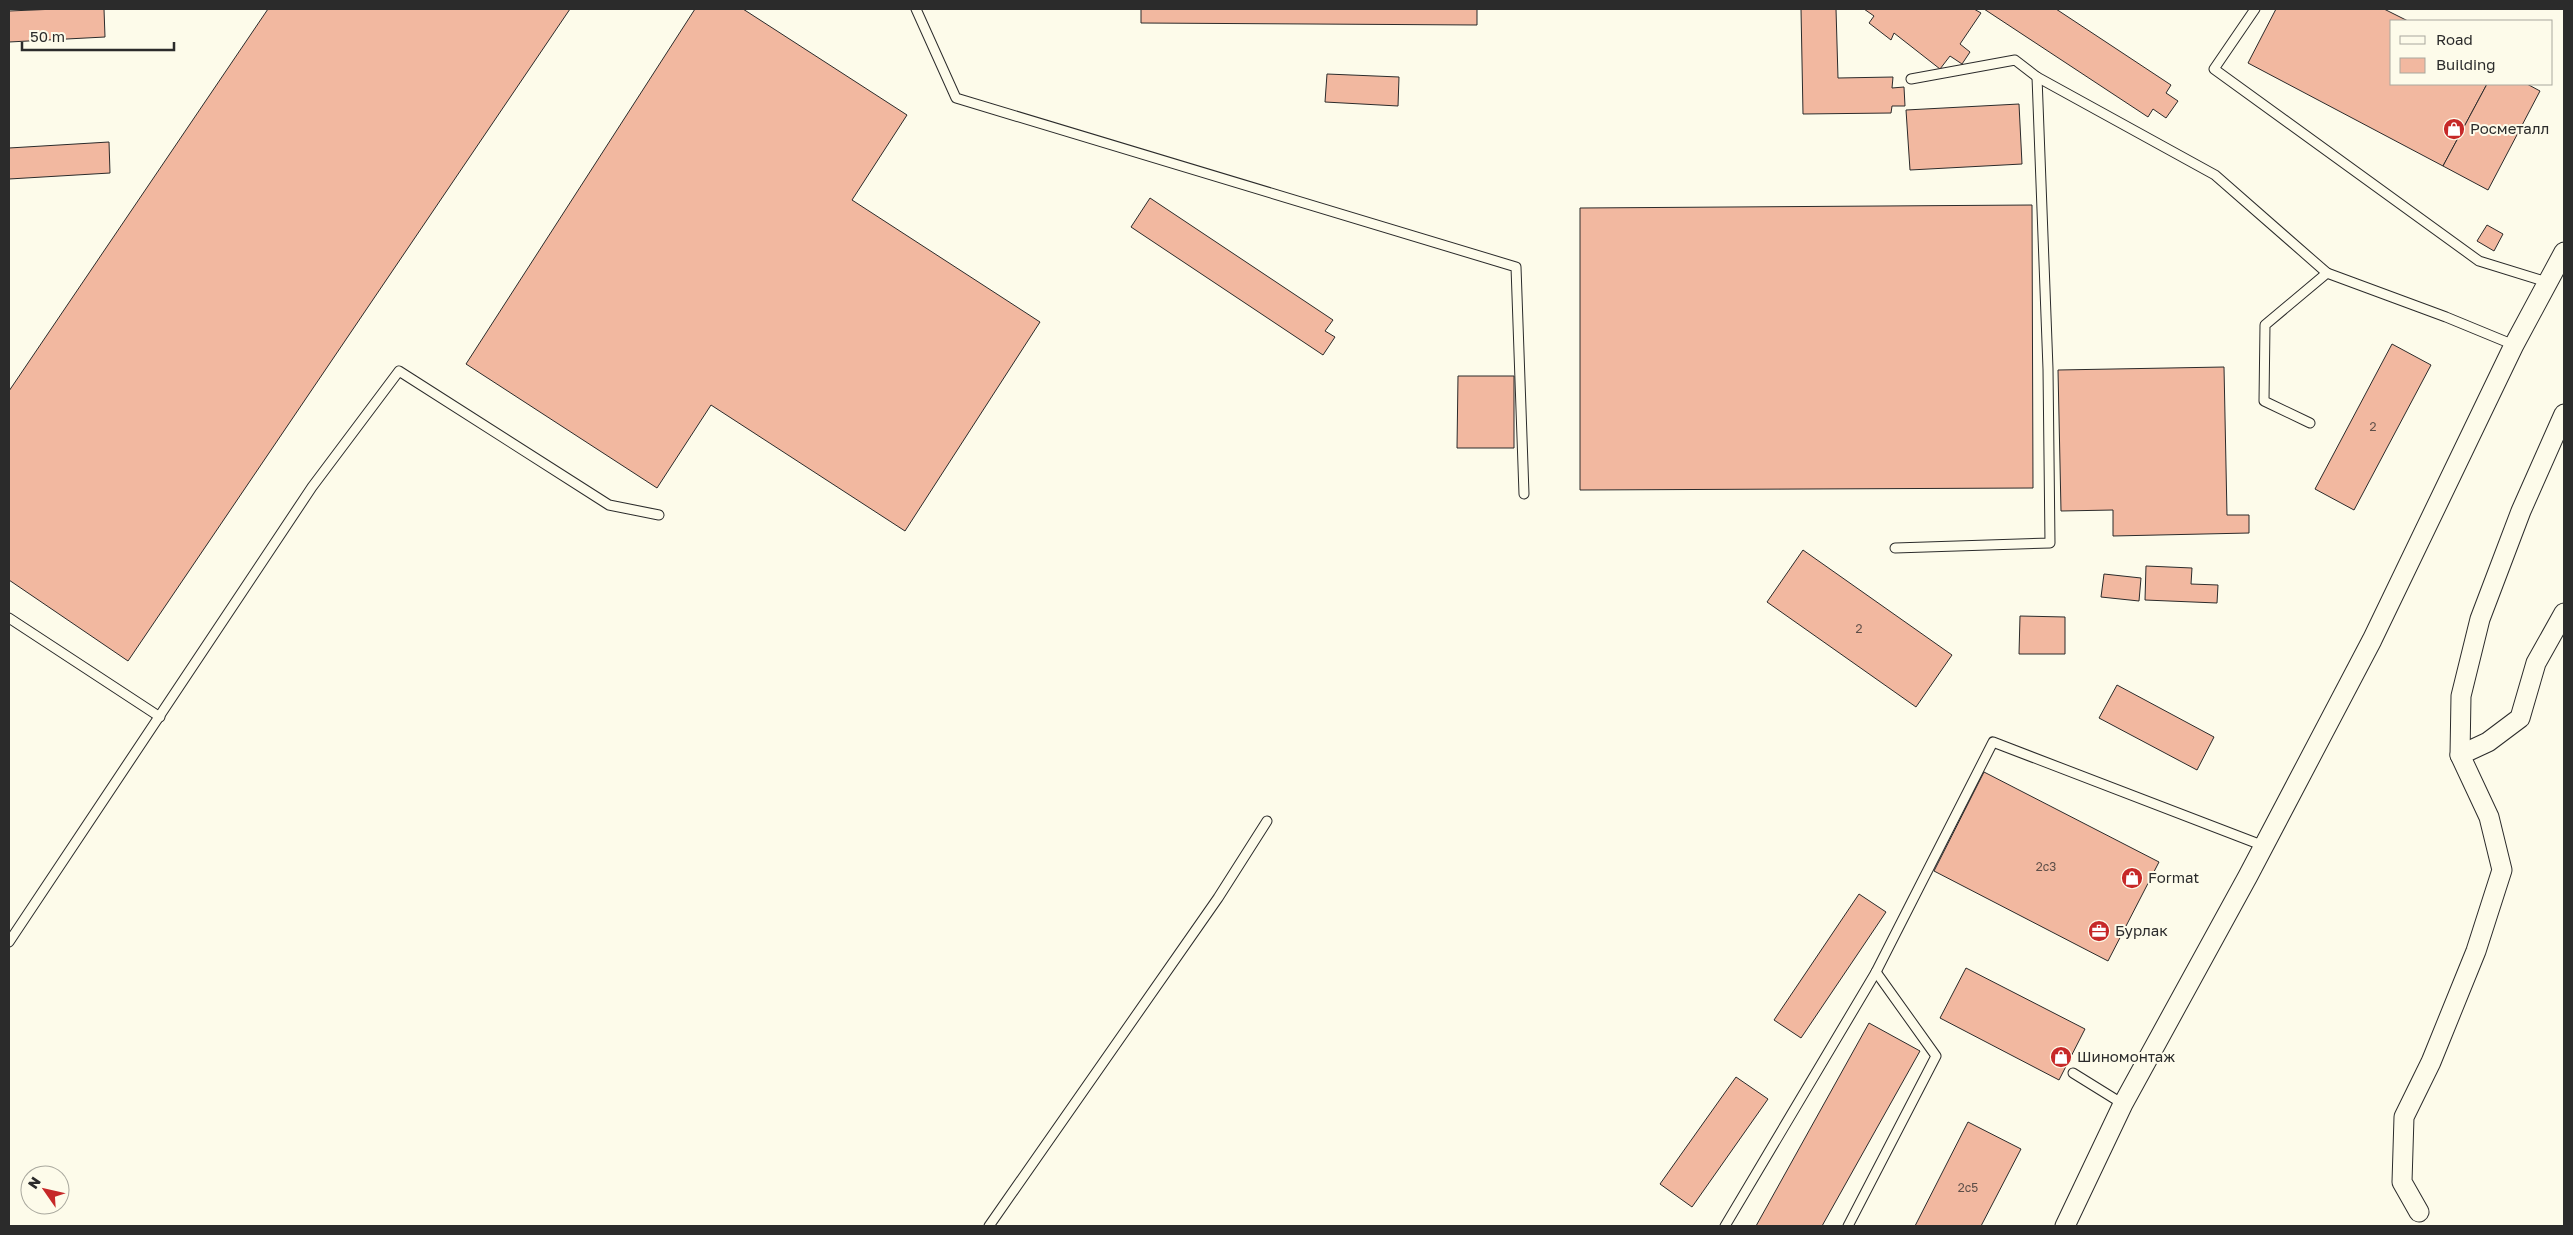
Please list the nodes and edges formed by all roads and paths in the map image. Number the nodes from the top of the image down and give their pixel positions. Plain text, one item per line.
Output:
1 (916, 9) edge
2 (2255, 9) edge
3 (2037, 77) junction
4 (1911, 79) dead end
5 (2564, 252) edge
6 (2327, 273) junction
7 (2548, 282) junction
8 (2514, 345) junction
9 (2564, 414) edge
10 (2310, 423) dead end
11 (1524, 494) dead end
12 (659, 515) dead end
13 (1895, 548) dead end
14 (2564, 613) edge
15 (9, 618) edge
16 (160, 717) junction
17 (2460, 755) junction
18 (1267, 821) dead end
19 (2264, 846) junction
20 (9, 942) edge
21 (1876, 972) junction
22 (2073, 1072) dead end
23 (2123, 1104) junction
24 (2419, 1212) dead end
25 (989, 1226) edge
26 (1725, 1226) edge
27 (1848, 1226) edge
28 (2064, 1226) edge

1 - 11 lane
2 - 7 lane
3 - 4 lane
3 - 6 lane
3 - 13 lane
5 - 7 street
6 - 8 lane
6 - 10 lane
7 - 8 street
8 - 19 street
9 - 17 street
12 - 16 lane
14 - 17 street
15 - 16 lane
16 - 20 lane
17 - 24 street
18 - 25 lane
19 - 21 lane
19 - 23 street
21 - 26 lane
21 - 27 lane
22 - 23 lane
23 - 28 street

